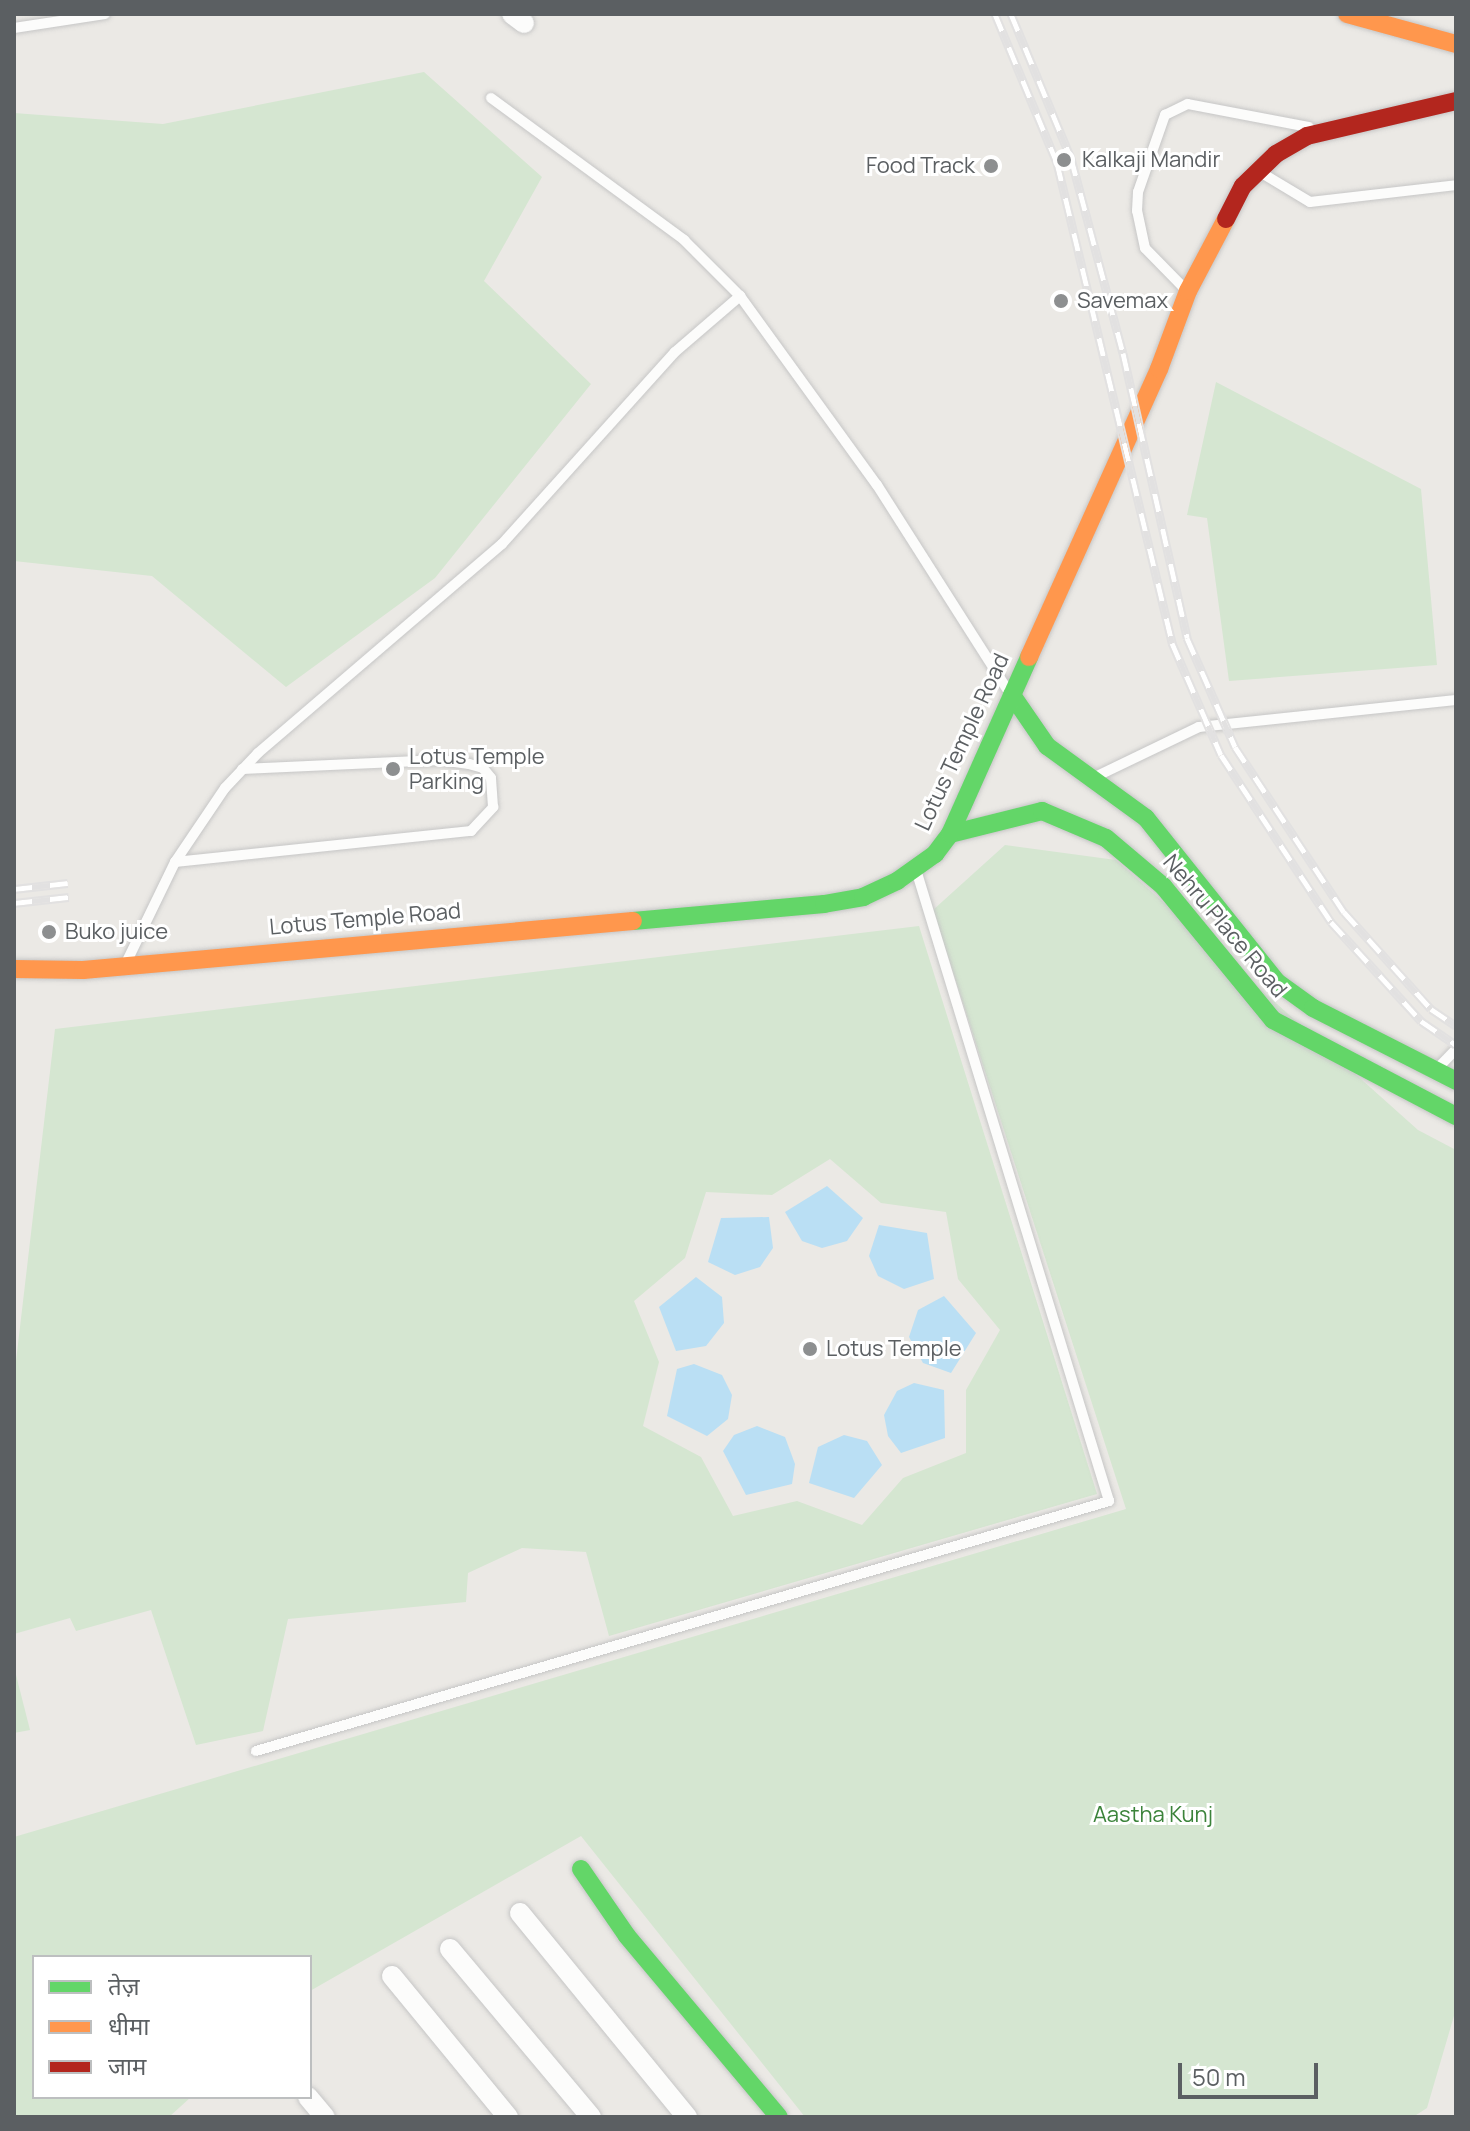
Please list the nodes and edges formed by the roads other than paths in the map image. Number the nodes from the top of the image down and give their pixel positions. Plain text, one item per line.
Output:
1 (105, 14) edge
2 (1347, 14) edge
3 (14, 28) edge
4 (1456, 44) edge
5 (491, 98) dead end
6 (1456, 101) edge
7 (1323, 130) junction
8 (1258, 171) junction
9 (1456, 185) edge
10 (1188, 291) junction
11 (740, 296) junction
12 (1012, 695) junction
13 (1456, 700) edge
14 (242, 769) junction
15 (1090, 779) junction
16 (950, 834) junction
17 (175, 862) junction
18 (915, 868) junction
19 (126, 963) junction
20 (14, 969) edge
21 (1456, 1049) edge
22 (1435, 1070) junction
23 (1456, 1081) edge
24 (1456, 1116) edge
25 (256, 1751) dead end
26 (581, 1869) dead end
27 (520, 1913) dead end
28 (450, 1949) dead end
29 (392, 1976) dead end
30 (310, 2099) edge
31 (325, 2117) edge
32 (508, 2117) edge
33 (591, 2117) edge
34 (687, 2117) edge
35 (779, 2117) edge

1 - 3 lane
2 - 4 street
5 - 11 lane
6 - 7 street, Lotus Temple Road
7 - 8 street, Lotus Temple Road
7 - 10 lane
8 - 9 lane
8 - 10 street, Lotus Temple Road
10 - 12 street, Lotus Temple Road
11 - 12 lane
11 - 14 lane
12 - 15 street, Nehru Place Road
12 - 16 street, Lotus Temple Road
13 - 15 lane
14 - 17 lane
14 - 17 lane
15 - 22 street, Nehru Place Road
16 - 18 street, Lotus Temple Road
16 - 24 street, Nehru Place Road
17 - 19 lane
18 - 19 street, Lotus Temple Road
18 - 25 lane
19 - 20 street, Lotus Temple Road
21 - 22 lane
22 - 23 street, Nehru Place Road
26 - 35 street
27 - 34 street
28 - 33 street
29 - 32 street
30 - 31 street

